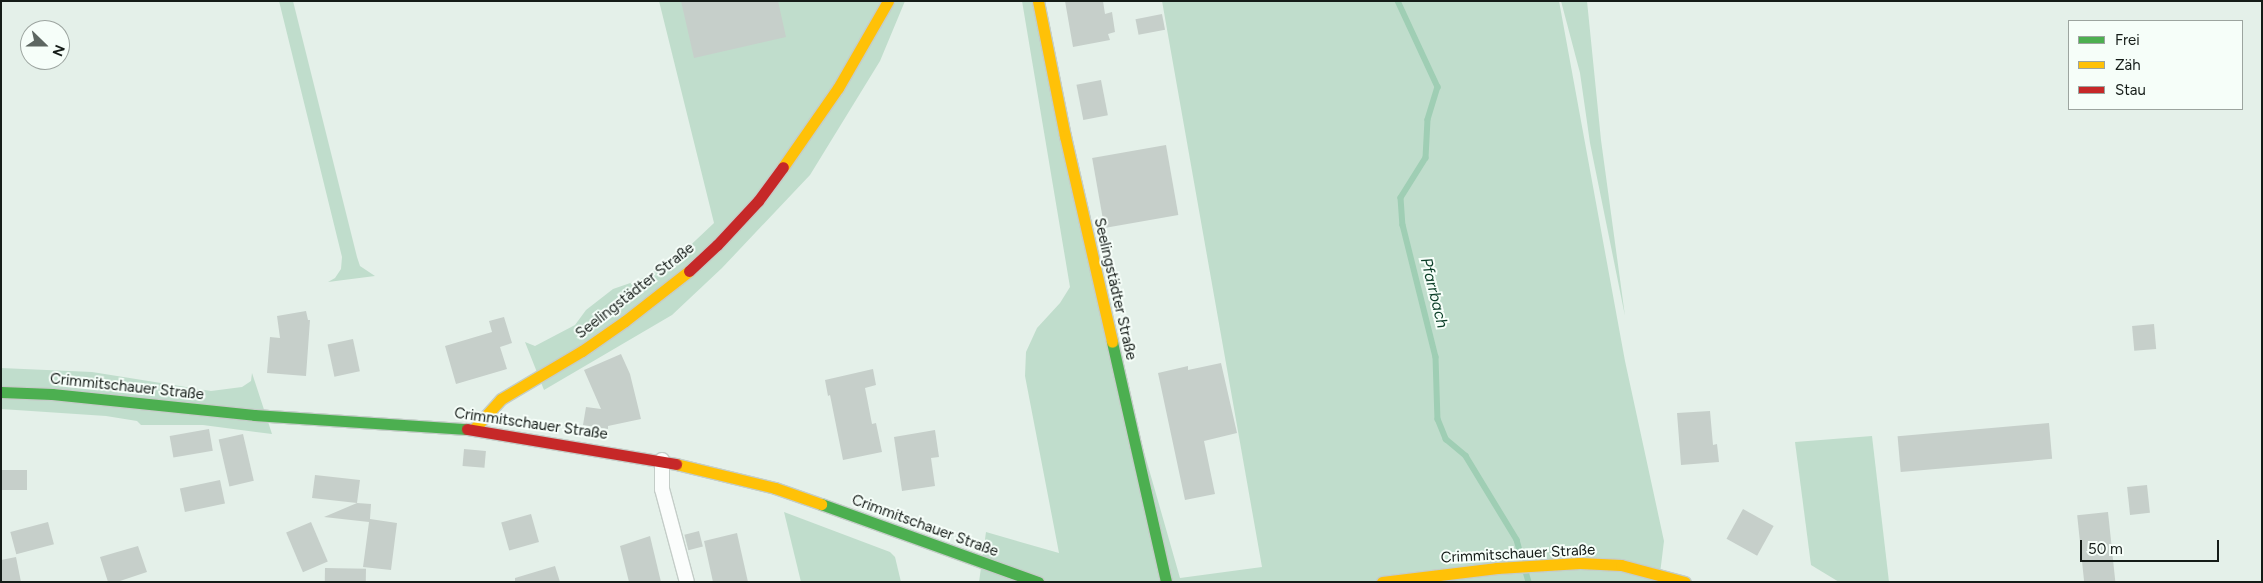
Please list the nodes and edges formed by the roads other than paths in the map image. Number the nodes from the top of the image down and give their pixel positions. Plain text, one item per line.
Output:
1 (888, 1) edge
2 (1038, 1) edge
3 (1, 392) edge
4 (474, 429) junction
5 (662, 460) junction
6 (687, 582) edge
7 (1038, 582) edge
8 (1166, 582) edge
9 (1382, 582) edge
10 (1685, 582) edge

1 - 4 street, Seelingstädter Straße
2 - 8 street, Seelingstädter Straße
3 - 4 street, Crimmitschauer Straße
4 - 5 street, Crimmitschauer Straße
5 - 6 street
5 - 7 street, Crimmitschauer Straße
9 - 10 street, Crimmitschauer Straße

